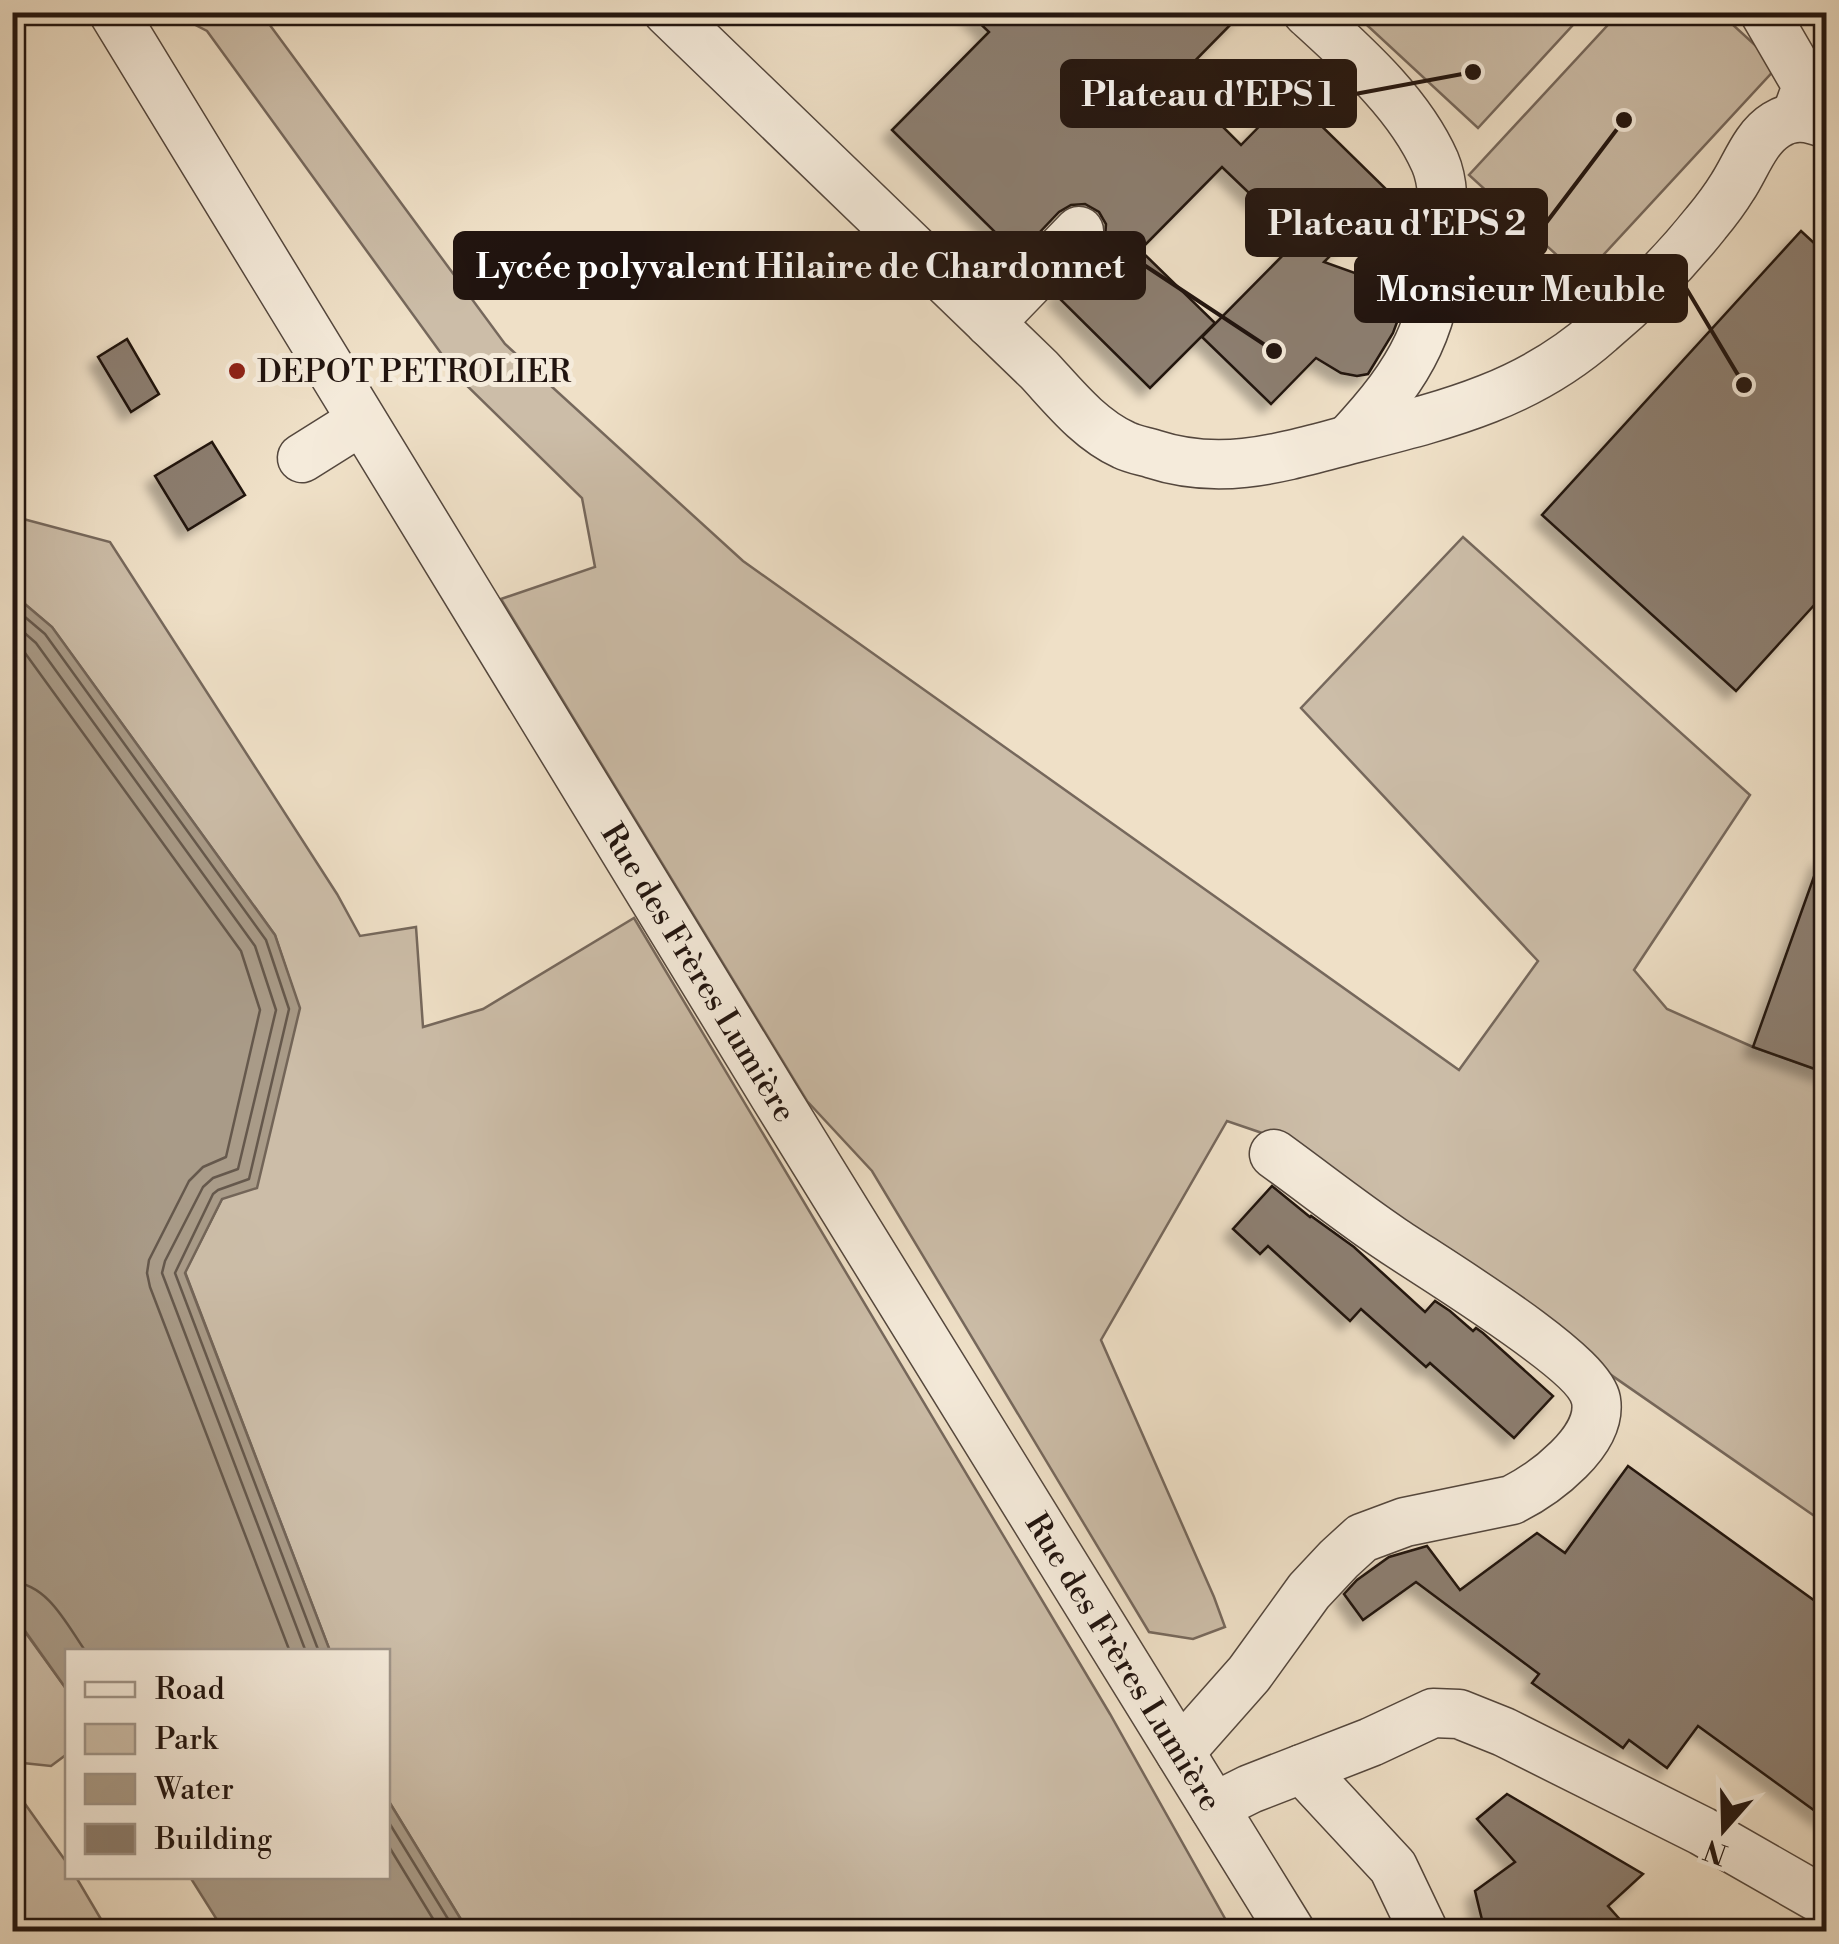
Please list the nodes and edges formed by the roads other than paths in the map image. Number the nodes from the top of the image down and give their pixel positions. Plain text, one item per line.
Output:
1 (113, 12) edge
2 (668, 12) edge
3 (1307, 12) edge
4 (1764, 12) edge
5 (1811, 120) edge
6 (1079, 231) dead end
7 (990, 324) junction
8 (361, 421) junction
9 (1349, 440) junction
10 (302, 458) dead end
11 (1274, 1154) dead end
12 (1180, 1752) junction
13 (1302, 1768) junction
14 (1214, 1807) junction
15 (1826, 1902) edge
16 (1290, 1932) edge
17 (1424, 1932) edge

1 - 8 street, Rue des Frères Lumière
2 - 7 street
3 - 9 street
4 - 5 street
5 - 9 street
6 - 7 street
7 - 9 street
8 - 10 street
8 - 12 street, Rue des Frères Lumière
11 - 12 street
12 - 14 street, Rue des Frères Lumière
13 - 14 street
13 - 15 street
13 - 17 street
14 - 16 street, Rue des Frères Lumière

